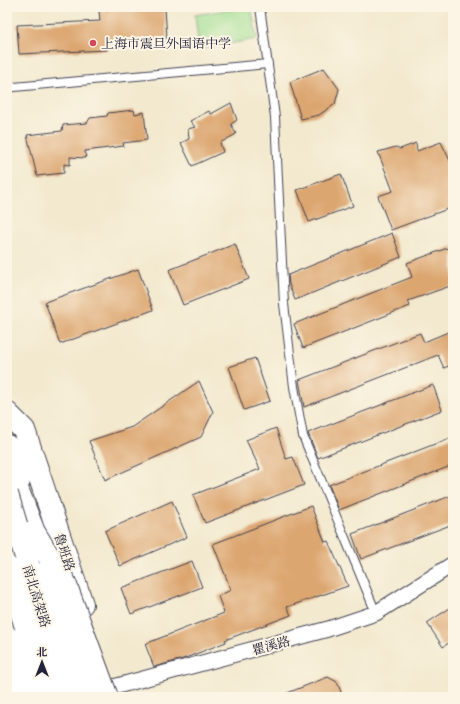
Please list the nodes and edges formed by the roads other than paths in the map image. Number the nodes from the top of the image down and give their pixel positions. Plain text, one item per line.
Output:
1 (260, 7) edge
2 (268, 64) junction
3 (7, 89) edge
4 (7, 414) edge
5 (7, 446) edge
6 (7, 463) edge
7 (7, 494) edge
8 (453, 564) edge
9 (7, 567) edge
10 (7, 595) edge
11 (376, 612) junction
12 (7, 637) edge
13 (7, 674) edge
14 (97, 695) edge
15 (14, 697) edge
16 (26, 697) edge
17 (37, 697) edge
18 (48, 697) edge
19 (68, 697) edge

1 - 2 lane
2 - 3 lane
2 - 11 lane
4 - 14 main road, 鲁班路
5 - 14 main road, 鲁班路
6 - 14 main road, bridge
7 - 19 main road, 南北高架路, bridge
8 - 11 street, 瞿溪路
9 - 18 main road, 南北高架路, bridge
10 - 17 main road
11 - 14 street, 瞿溪路
12 - 16 main road, bridge
13 - 15 main road

